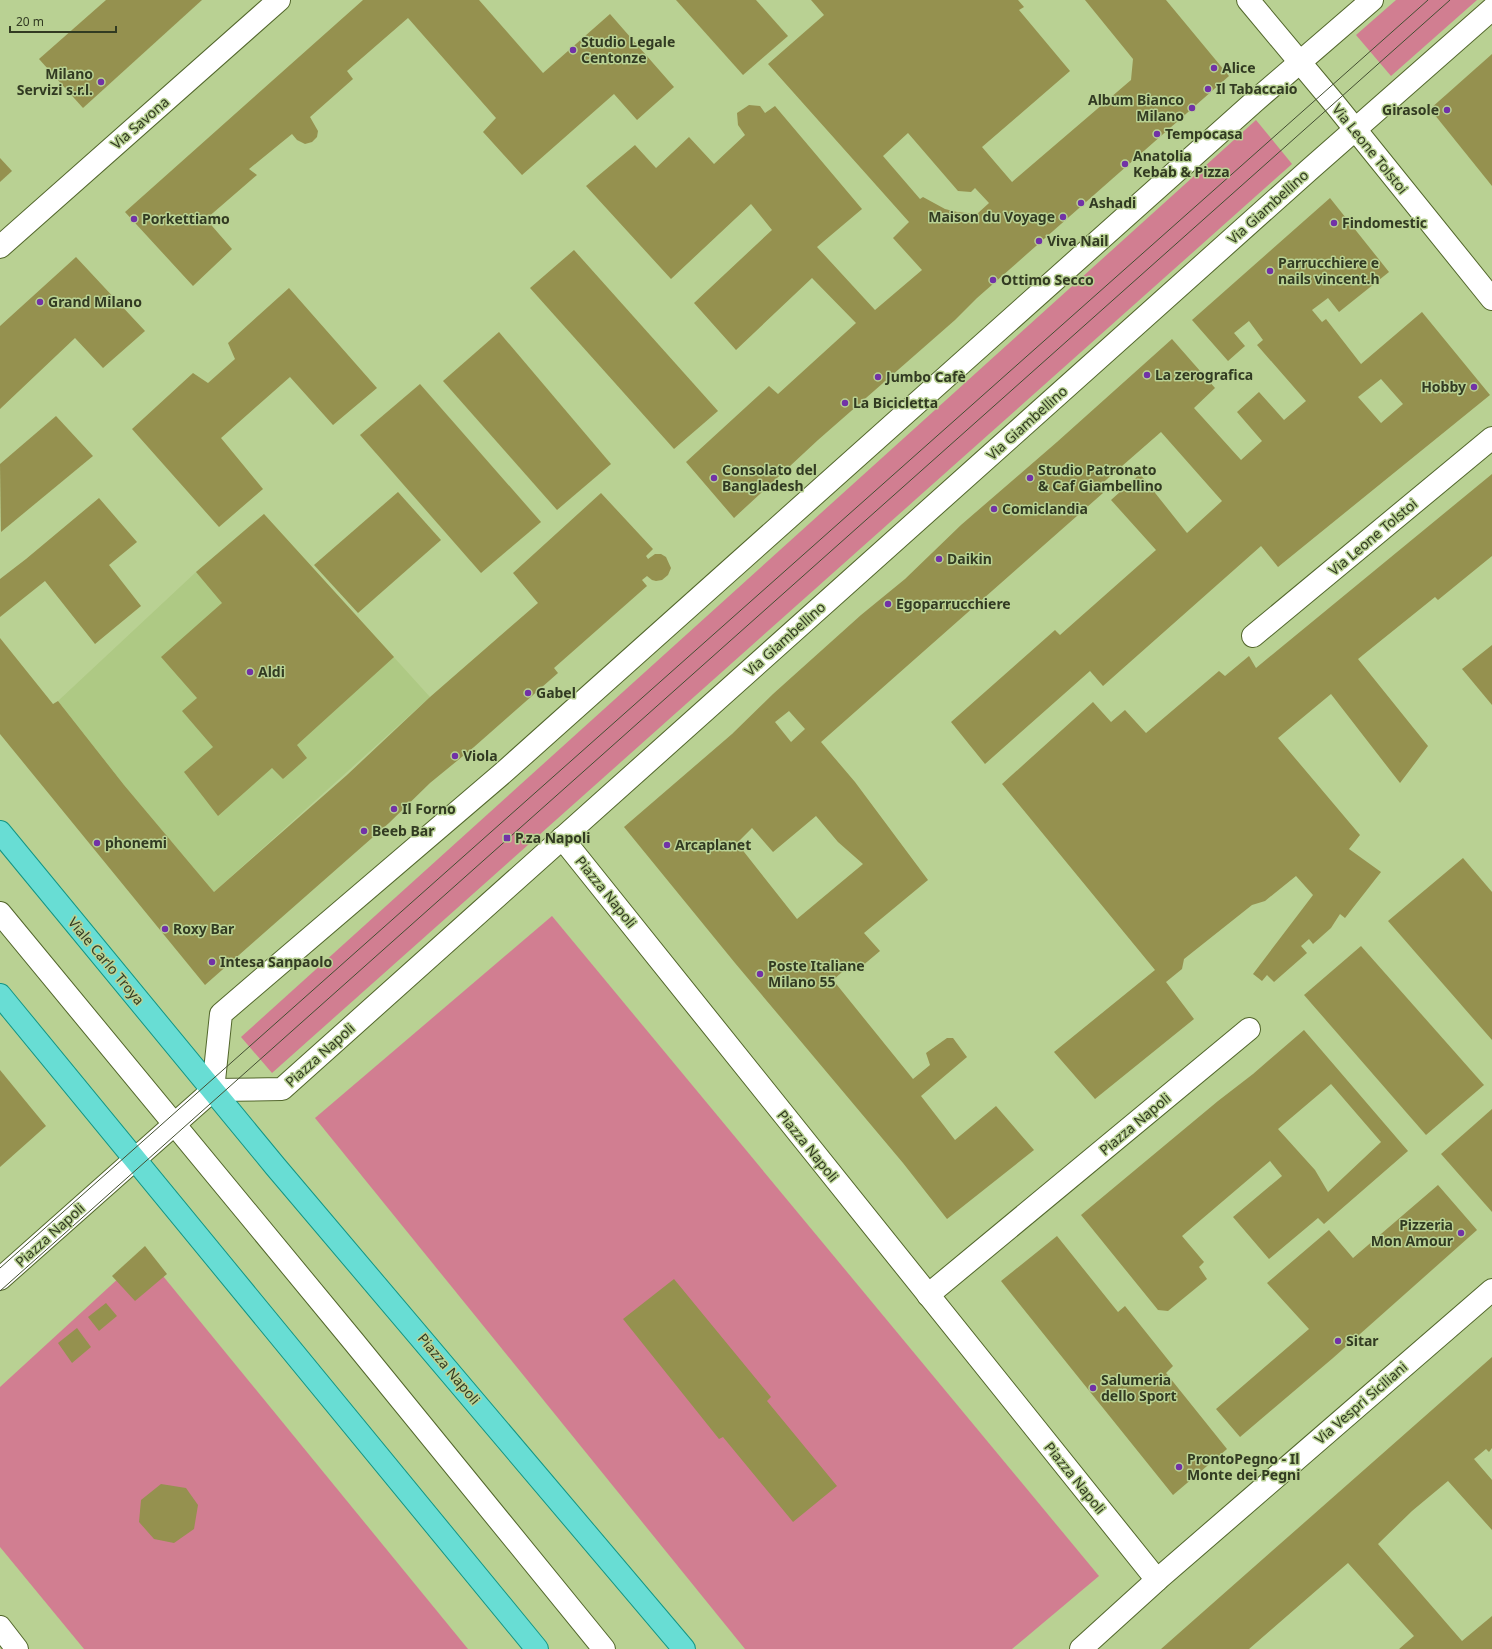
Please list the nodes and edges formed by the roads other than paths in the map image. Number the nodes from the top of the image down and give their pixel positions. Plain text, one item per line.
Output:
1 (280, 0) edge
2 (1248, 0) edge
3 (1372, 0) edge
4 (1492, 9) edge
5 (1299, 63) junction
6 (1355, 130) junction
7 (0, 247) edge
8 (1492, 299) edge
9 (1492, 438) edge
10 (1253, 636) dead end
11 (0, 832) edge
12 (562, 838) junction
13 (0, 913) edge
14 (0, 995) edge
15 (1249, 1029) dead end
16 (212, 1090) junction
17 (174, 1124) junction
18 (135, 1159) junction
19 (0, 1279) edge
20 (1492, 1290) edge
21 (928, 1296) junction
22 (1157, 1580) junction
23 (0, 1627) edge
24 (17, 1649) edge
25 (537, 1649) edge
26 (604, 1649) edge
27 (684, 1649) edge
28 (1081, 1649) edge

1 - 7 street, Via Savona
2 - 5 street, Via Leone Tolstoi
3 - 5 street
4 - 6 street, Via Giambellino
5 - 6 street, Via Leone Tolstoi
5 - 16 street
6 - 8 street, Via Leone Tolstoi
6 - 12 street, Via Giambellino
9 - 10 street, Via Leone Tolstoi
11 - 16 main road, Viale Carlo Troya
12 - 16 street, Piazza Napoli
12 - 21 street, Piazza Napoli
13 - 17 street
14 - 18 main road
15 - 21 street, Piazza Napoli
16 - 17 street, Piazza Napoli
16 - 27 main road, Piazza Napoli
17 - 18 street, Piazza Napoli
17 - 26 street
18 - 19 street, Piazza Napoli
18 - 25 main road
20 - 22 street, Via Vespri Siciliani
21 - 22 street, Piazza Napoli
22 - 28 street
23 - 24 street

